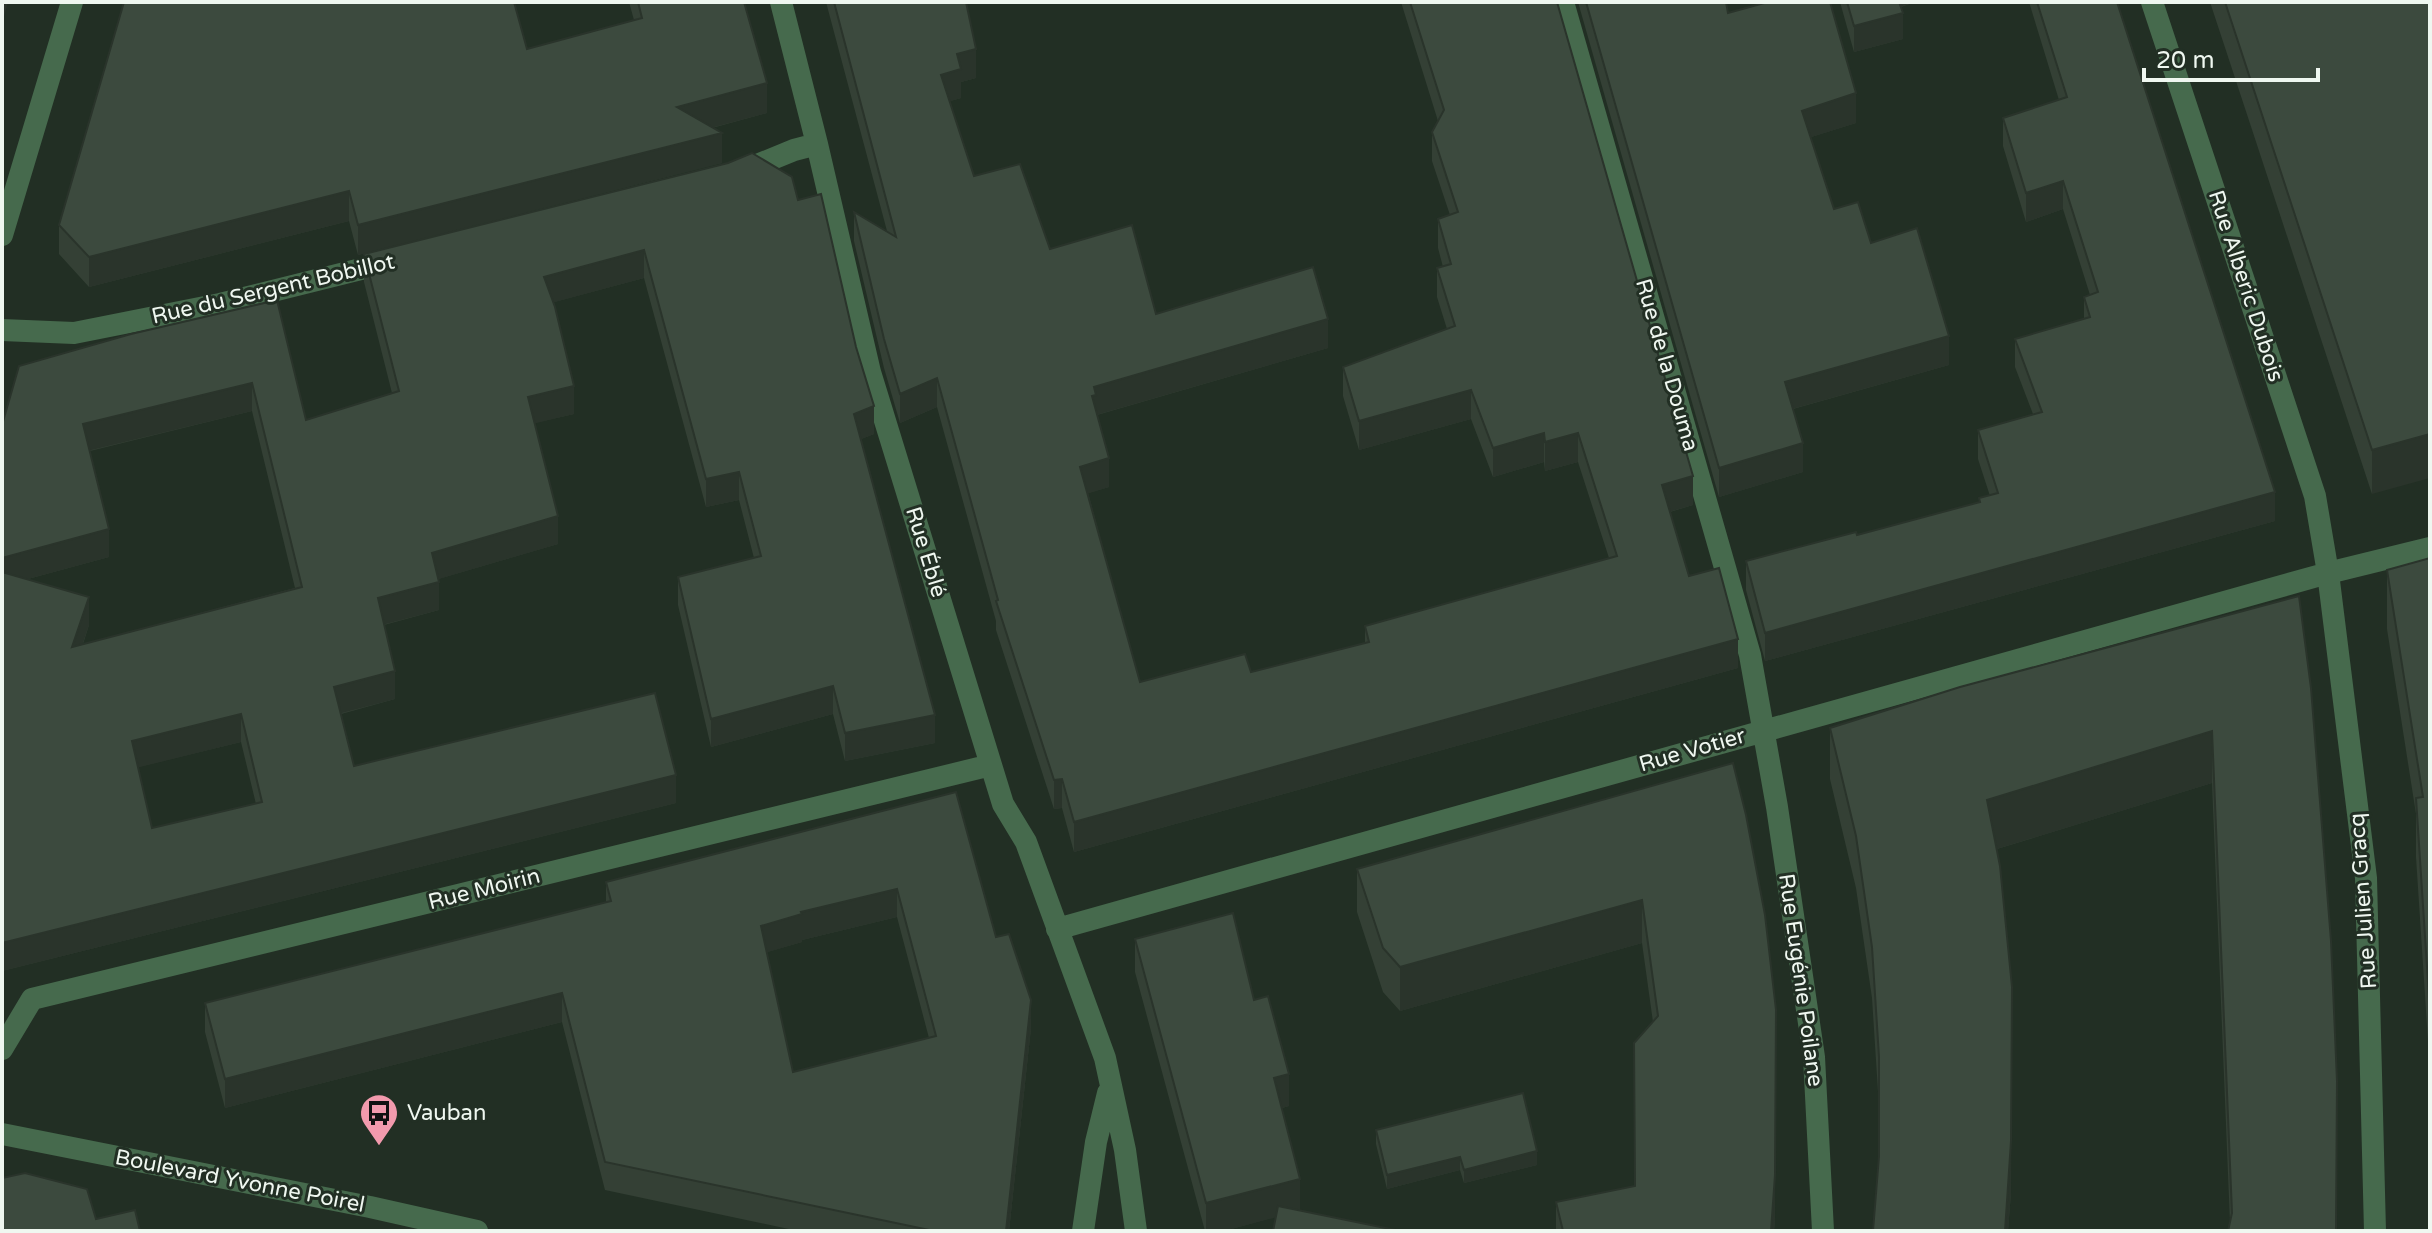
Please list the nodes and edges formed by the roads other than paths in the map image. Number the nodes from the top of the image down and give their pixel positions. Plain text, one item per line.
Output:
1 (72, 2) edge
2 (781, 2) edge
3 (1563, 2) edge
4 (2152, 2) edge
5 (817, 144) junction
6 (725, 177) edge
7 (2, 235) edge
8 (419, 254) edge
9 (2, 330) edge
10 (2430, 548) edge
11 (2328, 573) junction
12 (1761, 731) junction
13 (991, 765) junction
14 (1057, 929) junction
15 (2, 1049) edge
16 (1110, 1088) junction
17 (2, 1134) edge
18 (470, 1230) edge
19 (1083, 1231) edge
20 (1136, 1231) edge
21 (1823, 1231) edge
22 (2375, 1231) edge

1 - 7 street
2 - 5 street, Rue Éblé
3 - 12 street, Rue de la Douma
4 - 11 street, Rue Alberic Dubois
5 - 6 street
5 - 13 street, Rue Éblé
8 - 9 street, Rue du Sergent Bobillot
10 - 11 street, Rue Votier
11 - 12 street, Rue Votier
11 - 22 street, Rue Julien Gracq
12 - 14 street, Rue Votier
12 - 21 street, Rue Eugénie Poilane
13 - 14 street, Rue Éblé
13 - 15 street, Rue Moirin
14 - 16 street, Rue Éblé
16 - 19 street, Rue Éblé
16 - 20 street, Rue Éblé
17 - 18 street, Boulevard Yvonne Poirel

